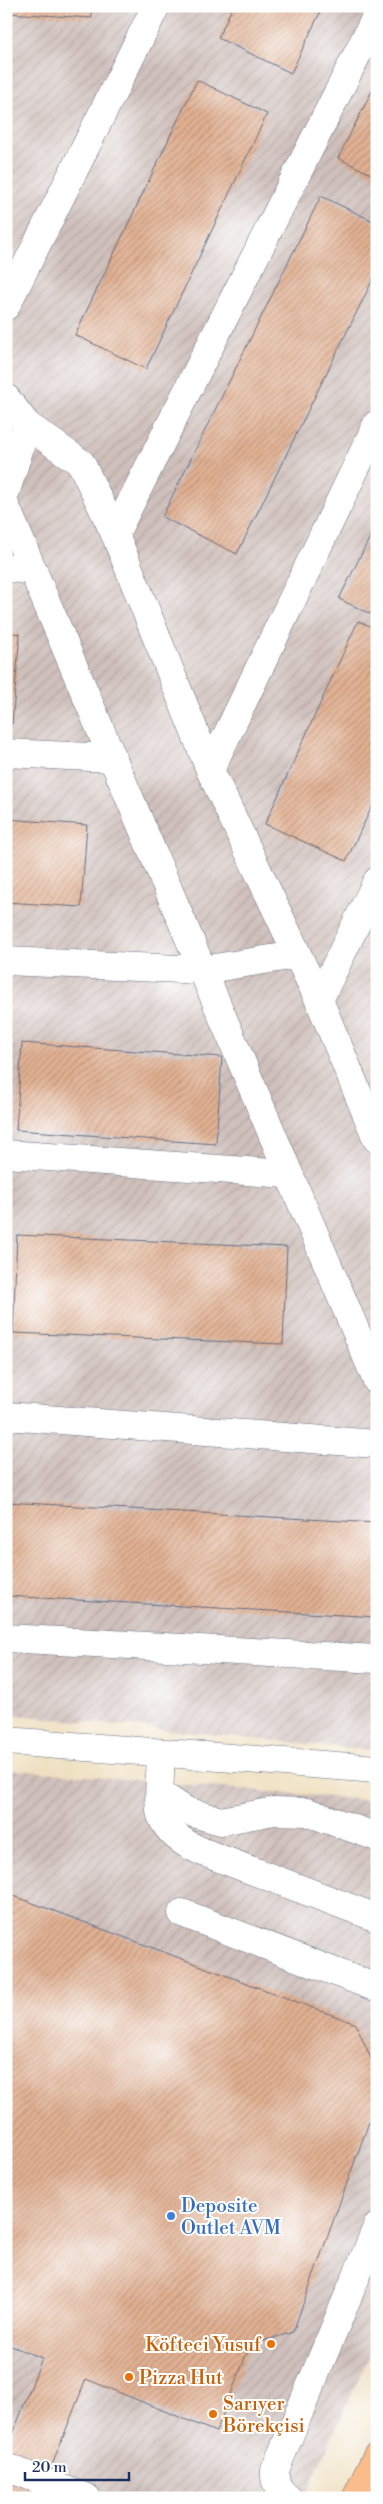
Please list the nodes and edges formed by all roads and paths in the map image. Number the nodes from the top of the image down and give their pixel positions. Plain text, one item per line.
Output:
1 (156, 6) edge
2 (377, 15) edge
3 (6, 306) edge
4 (6, 398) edge
5 (27, 424) junction
6 (377, 424) edge
7 (6, 492) edge
8 (6, 508) edge
9 (115, 534) junction
10 (20, 569) edge
11 (6, 753) edge
12 (112, 758) junction
13 (210, 770) junction
14 (377, 881) edge
15 (296, 955) junction
16 (6, 962) edge
17 (202, 970) junction
18 (318, 1000) junction
19 (377, 1139) edge
20 (6, 1154) edge
21 (288, 1174) junction
22 (377, 1381) edge
23 (6, 1416) edge
24 (377, 1444) edge
25 (6, 1638) edge
26 (377, 1659) edge
27 (6, 1741) edge
28 (162, 1753) junction
29 (377, 1769) edge
30 (160, 1794) junction
31 (222, 1821) junction
32 (377, 1836) edge
33 (211, 1856) junction
34 (182, 1913) dead end
35 (377, 1918) edge
36 (377, 1988) edge
37 (377, 2227) edge
38 (377, 2456) edge
39 (6, 2467) edge
40 (87, 2498) edge
41 (288, 2498) edge
42 (356, 2498) edge

1 - 3 lane
2 - 9 lane
4 - 5 lane
5 - 7 lane
5 - 9 lane
6 - 13 lane
8 - 10 lane
9 - 13 lane
10 - 12 lane
11 - 12 lane
12 - 17 lane
13 - 15 lane
14 - 18 lane
15 - 17 lane
15 - 18 lane
16 - 17 lane
17 - 21 lane
18 - 19 lane
20 - 21 lane
21 - 22 lane
23 - 24 lane
25 - 26 lane
27 - 28 lane
28 - 29 lane
28 - 30 lane
30 - 31 lane
30 - 33 lane
31 - 32 lane
31 - 33 lane
33 - 35 lane
34 - 36 lane
37 - 41 lane
38 - 42 main road
39 - 40 lane

